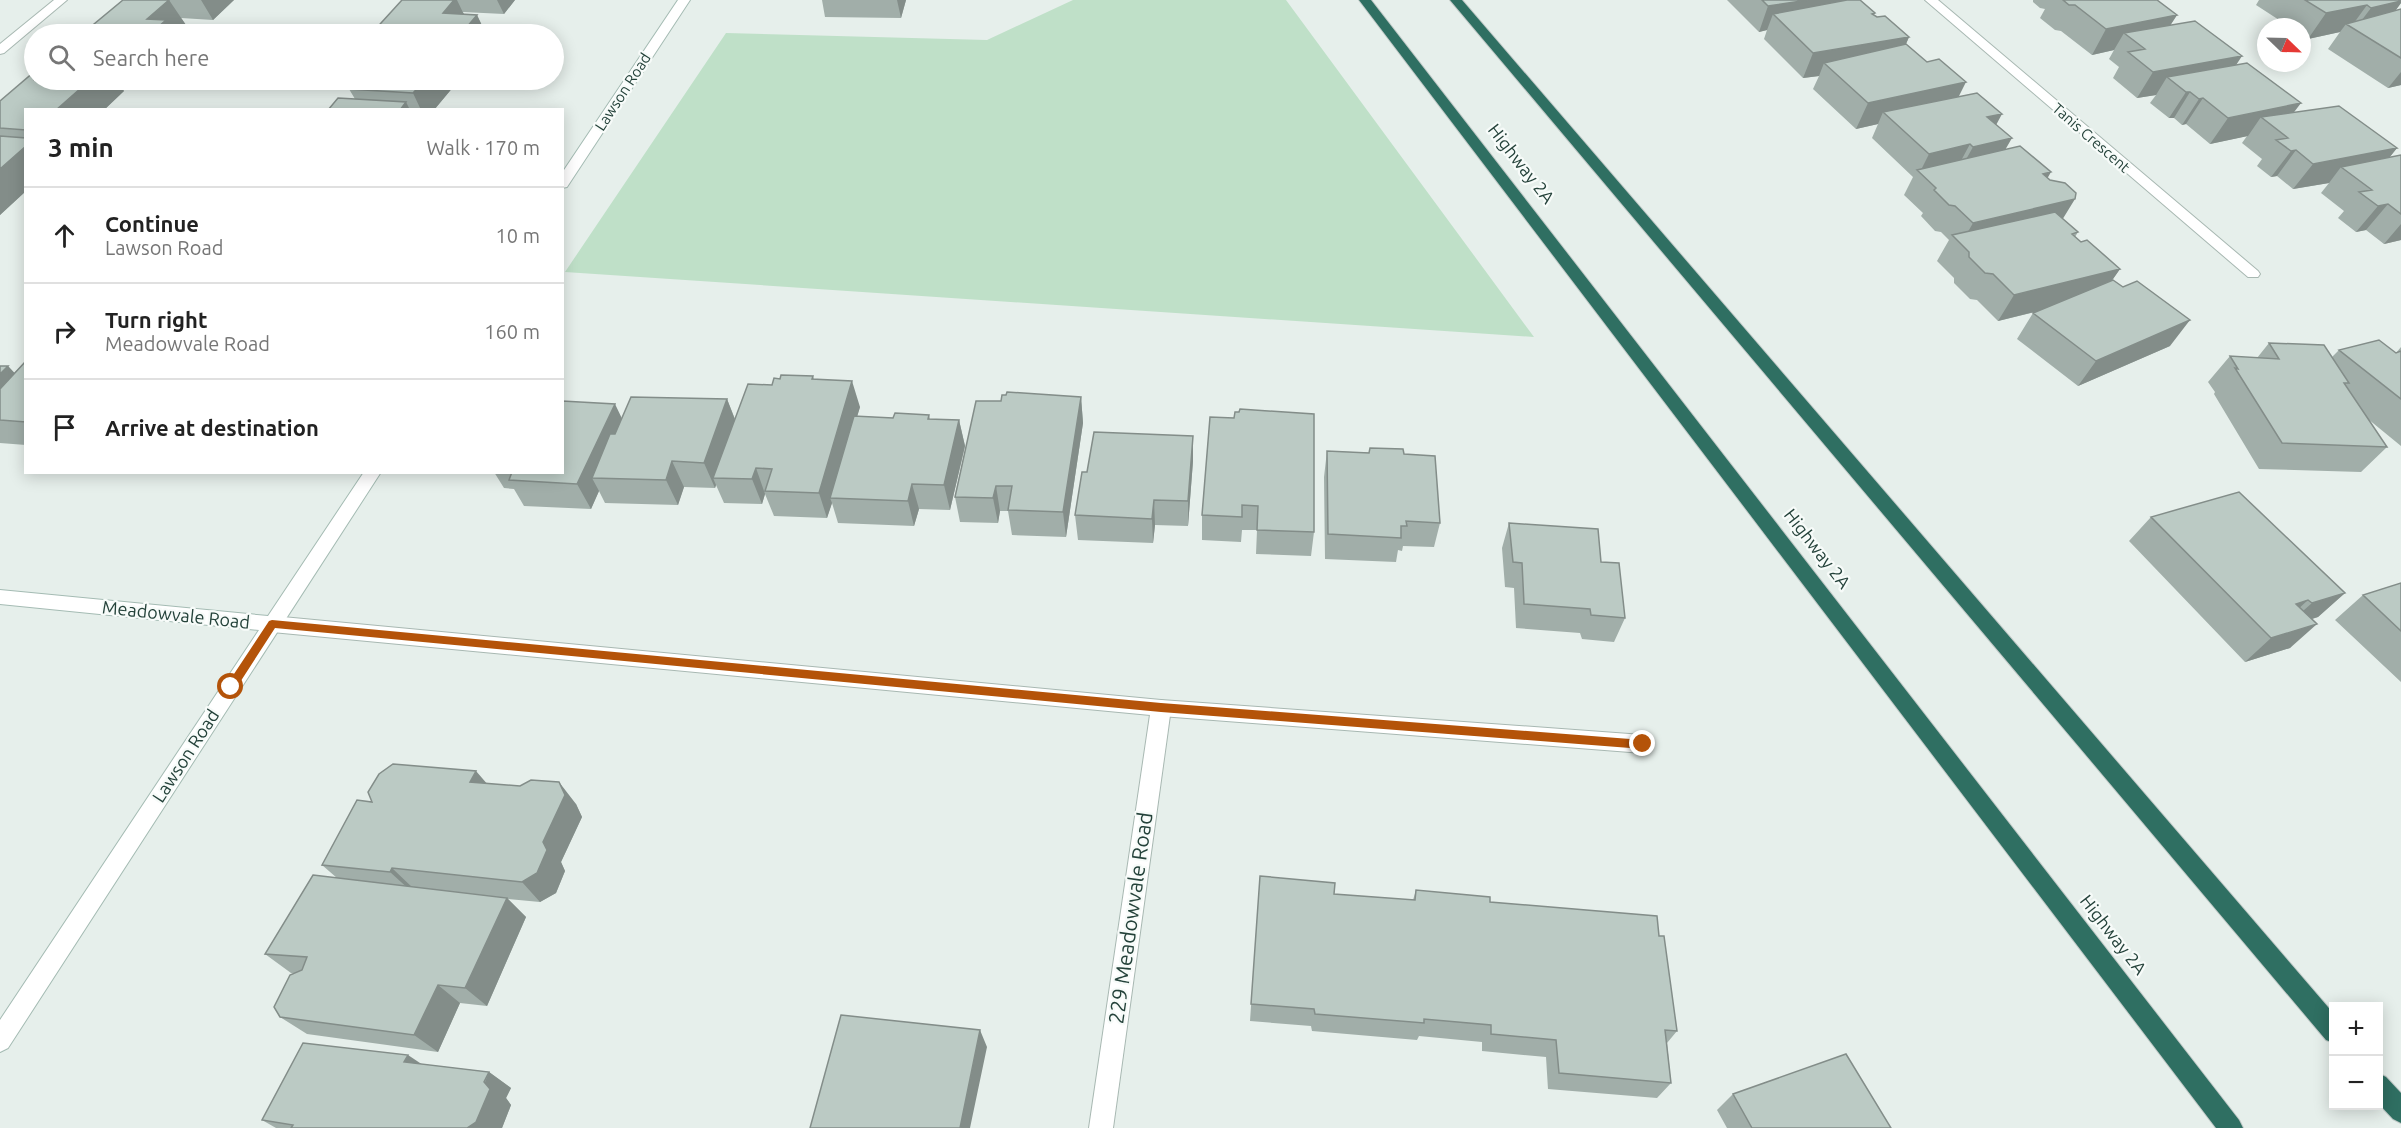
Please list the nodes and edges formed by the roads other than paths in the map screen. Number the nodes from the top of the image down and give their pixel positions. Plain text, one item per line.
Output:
1 (61, 0) edge
2 (684, 0) edge
3 (1365, 0) edge
4 (1456, 0) edge
5 (1931, 0) edge
6 (32, 24) edge
7 (24, 30) edge
8 (0, 50) edge
9 (564, 181) edge
10 (2253, 274) dead end
11 (371, 474) edge
12 (0, 597) edge
13 (272, 624) junction
14 (1161, 708) junction
15 (1643, 744) dead end
16 (2329, 1026) edge
17 (0, 1040) edge
18 (2383, 1090) edge
19 (2401, 1111) edge
20 (1101, 1128) edge
21 (2231, 1128) edge

1 - 6 street
2 - 9 street, Lawson Road
3 - 21 highway, Highway 2A
4 - 16 highway
5 - 10 street, Tanis Crescent
7 - 8 street
11 - 13 street, Lawson Road
12 - 13 street, Meadowvale Road
13 - 14 street, Meadowvale Road
13 - 17 street, Lawson Road
14 - 15 street, Meadowvale Road
14 - 20 street, 229 Meadowvale Road
18 - 19 highway

